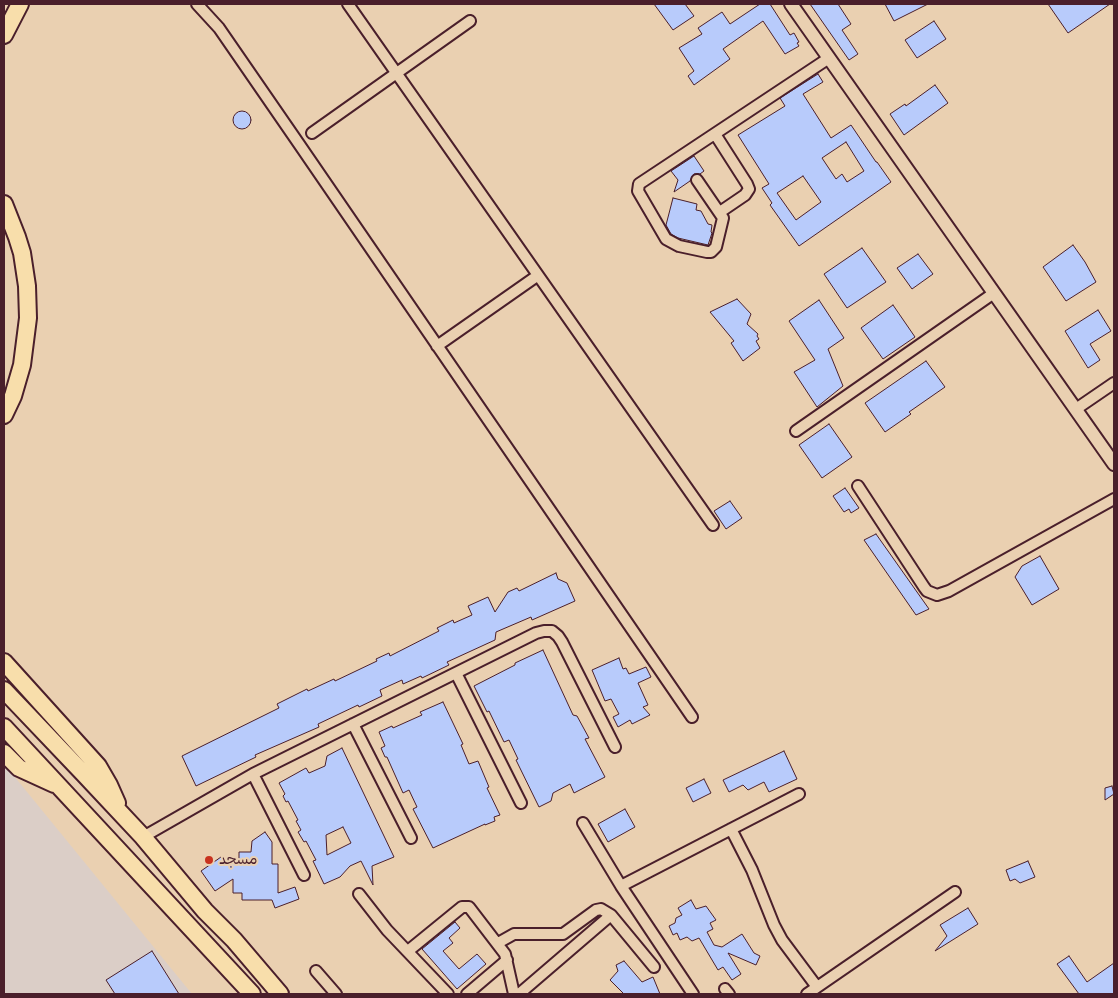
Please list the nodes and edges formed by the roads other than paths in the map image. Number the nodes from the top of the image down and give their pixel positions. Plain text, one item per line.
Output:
1 (20, 4) edge
2 (197, 4) edge
3 (348, 4) edge
4 (791, 4) edge
5 (470, 21) dead end
6 (4, 35) edge
7 (830, 58) junction
8 (396, 74) junction
9 (312, 133) dead end
10 (714, 134) junction
11 (697, 180) dead end
12 (4, 204) edge
13 (720, 212) junction
14 (537, 276) junction
15 (994, 293) junction
16 (437, 346) junction
17 (1114, 382) edge
18 (1076, 409) junction
19 (4, 415) edge
20 (796, 431) dead end
21 (1114, 464) edge
22 (858, 486) dead end
23 (1114, 499) edge
24 (713, 525) dead end
25 (4, 662) edge
26 (456, 673) junction
27 (4, 690) edge
28 (692, 717) dead end
29 (353, 724) junction
30 (4, 727) edge
31 (615, 747) dead end
32 (4, 753) edge
33 (253, 774) junction
34 (59, 786) junction
35 (799, 794) dead end
36 (521, 803) dead end
37 (122, 814) junction
38 (583, 824) dead end
39 (732, 829) junction
40 (143, 837) junction
41 (411, 838) dead end
42 (304, 875) dead end
43 (621, 886) junction
44 (955, 892) dead end
45 (359, 894) dead end
46 (611, 915) junction
47 (498, 943) junction
48 (408, 951) junction
49 (507, 960) junction
50 (654, 967) dead end
51 (316, 972) dead end
52 (817, 987) junction
53 (252, 994) edge
54 (280, 994) edge
55 (336, 994) edge
56 (448, 994) edge
57 (467, 994) edge
58 (514, 994) edge
59 (519, 994) edge
60 (693, 994) edge
61 (807, 994) edge

1 - 6 highway
2 - 16 street
3 - 8 street
4 - 7 street
5 - 8 street
7 - 10 street
7 - 15 street
8 - 9 street
8 - 14 street
10 - 13 street
10 - 13 street
11 - 13 street
12 - 19 highway
14 - 16 street
14 - 24 street
15 - 18 street
15 - 20 street
16 - 28 street
17 - 18 street
18 - 21 street
22 - 23 street
25 - 37 highway
26 - 29 street
26 - 31 street
26 - 36 street
27 - 37 highway
29 - 33 street
29 - 41 street
30 - 34 highway
32 - 34 highway
33 - 40 street
33 - 42 street
34 - 53 highway
35 - 39 street
37 - 40 highway
38 - 43 street
39 - 43 street
39 - 52 street
40 - 54 highway
43 - 60 street
44 - 52 street
45 - 48 street
46 - 47 street
46 - 50 street
46 - 59 street
47 - 48 street
47 - 49 street
48 - 56 street
49 - 57 street
49 - 58 street
51 - 55 street
52 - 61 street

